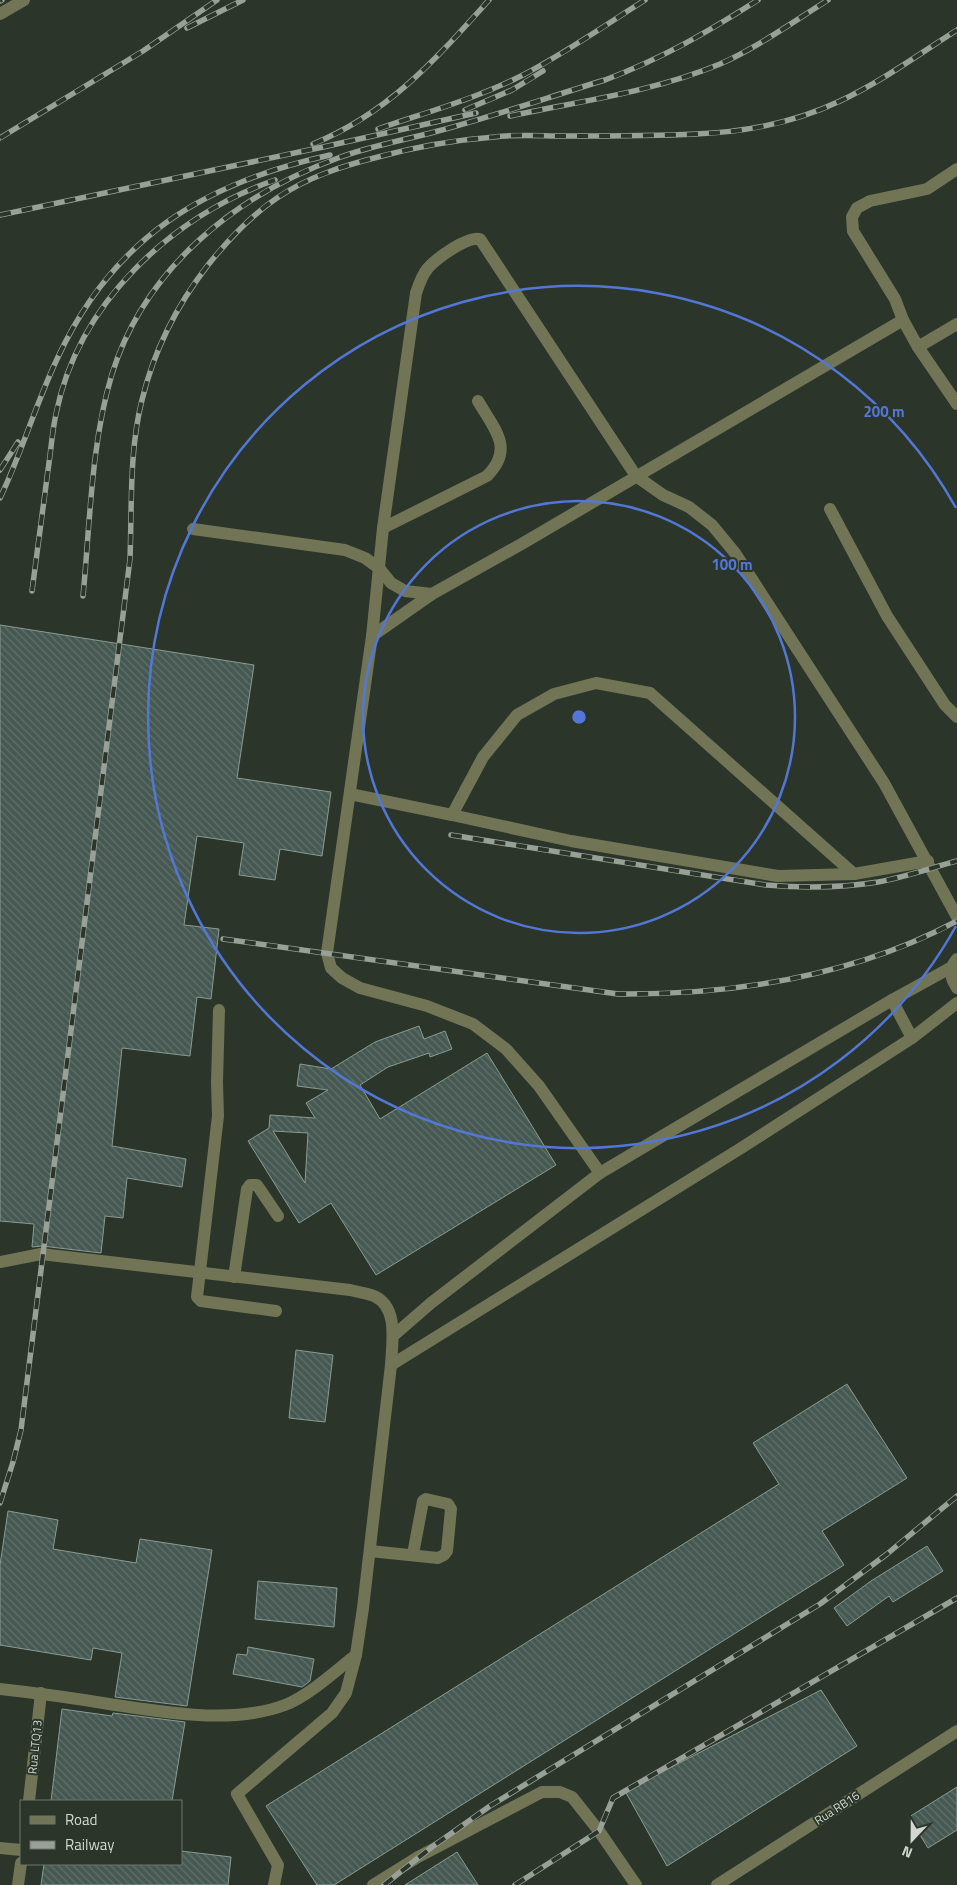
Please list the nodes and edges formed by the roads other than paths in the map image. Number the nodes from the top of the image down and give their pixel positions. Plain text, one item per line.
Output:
1 (24, 0) edge
2 (0, 14) edge
3 (957, 169) edge
4 (903, 320) junction
5 (957, 324) edge
6 (918, 347) junction
7 (478, 401) dead end
8 (957, 404) edge
9 (636, 476) junction
10 (830, 509) dead end
11 (382, 528) junction
12 (193, 529) dead end
13 (379, 568) junction
14 (432, 594) junction
15 (372, 636) junction
16 (957, 717) edge
17 (350, 794) junction
18 (452, 815) junction
19 (928, 861) junction
20 (854, 874) junction
21 (957, 917) edge
22 (954, 963) edge
23 (957, 988) edge
24 (892, 1000) junction
25 (957, 1002) edge
26 (219, 1010) dead end
27 (912, 1038) junction
28 (600, 1173) junction
29 (278, 1216) dead end
30 (0, 1262) edge
31 (201, 1274) junction
32 (234, 1277) junction
33 (276, 1311) dead end
34 (393, 1336) junction
35 (391, 1365) junction
36 (370, 1551) junction
37 (413, 1554) junction
38 (356, 1655) junction
39 (0, 1689) edge
40 (41, 1693) junction
41 (957, 1731) edge
42 (28, 1800) edge
43 (0, 1848) edge
44 (20, 1850) edge
45 (21, 1865) edge
46 (18, 1885) edge
47 (274, 1885) edge
48 (373, 1885) edge
49 (636, 1885) edge
50 (717, 1885) edge

1 - 2 lane
3 - 4 lane
4 - 6 lane
4 - 9 lane
5 - 6 lane
6 - 8 lane
7 - 11 lane
9 - 11 lane
9 - 14 lane
9 - 19 lane
10 - 16 lane
11 - 13 lane
12 - 13 lane
13 - 14 lane
13 - 15 lane
14 - 15 lane
15 - 17 lane
17 - 18 lane
17 - 28 lane
18 - 20 lane
18 - 20 lane
19 - 20 lane
19 - 21 lane
22 - 23 lane
22 - 24 lane
24 - 27 lane
24 - 28 lane
25 - 27 lane
26 - 31 lane
27 - 35 lane
28 - 34 lane
29 - 32 lane
30 - 31 lane
31 - 32 lane
31 - 33 lane
32 - 34 lane
34 - 35 lane
35 - 36 lane
36 - 37 lane
36 - 38 lane
37 - 37 lane
38 - 40 lane
38 - 47 lane
39 - 40 lane
40 - 42 lane, Rua LTQ13
41 - 50 lane, Rua RB16
43 - 44 lane
45 - 46 lane
48 - 49 lane

